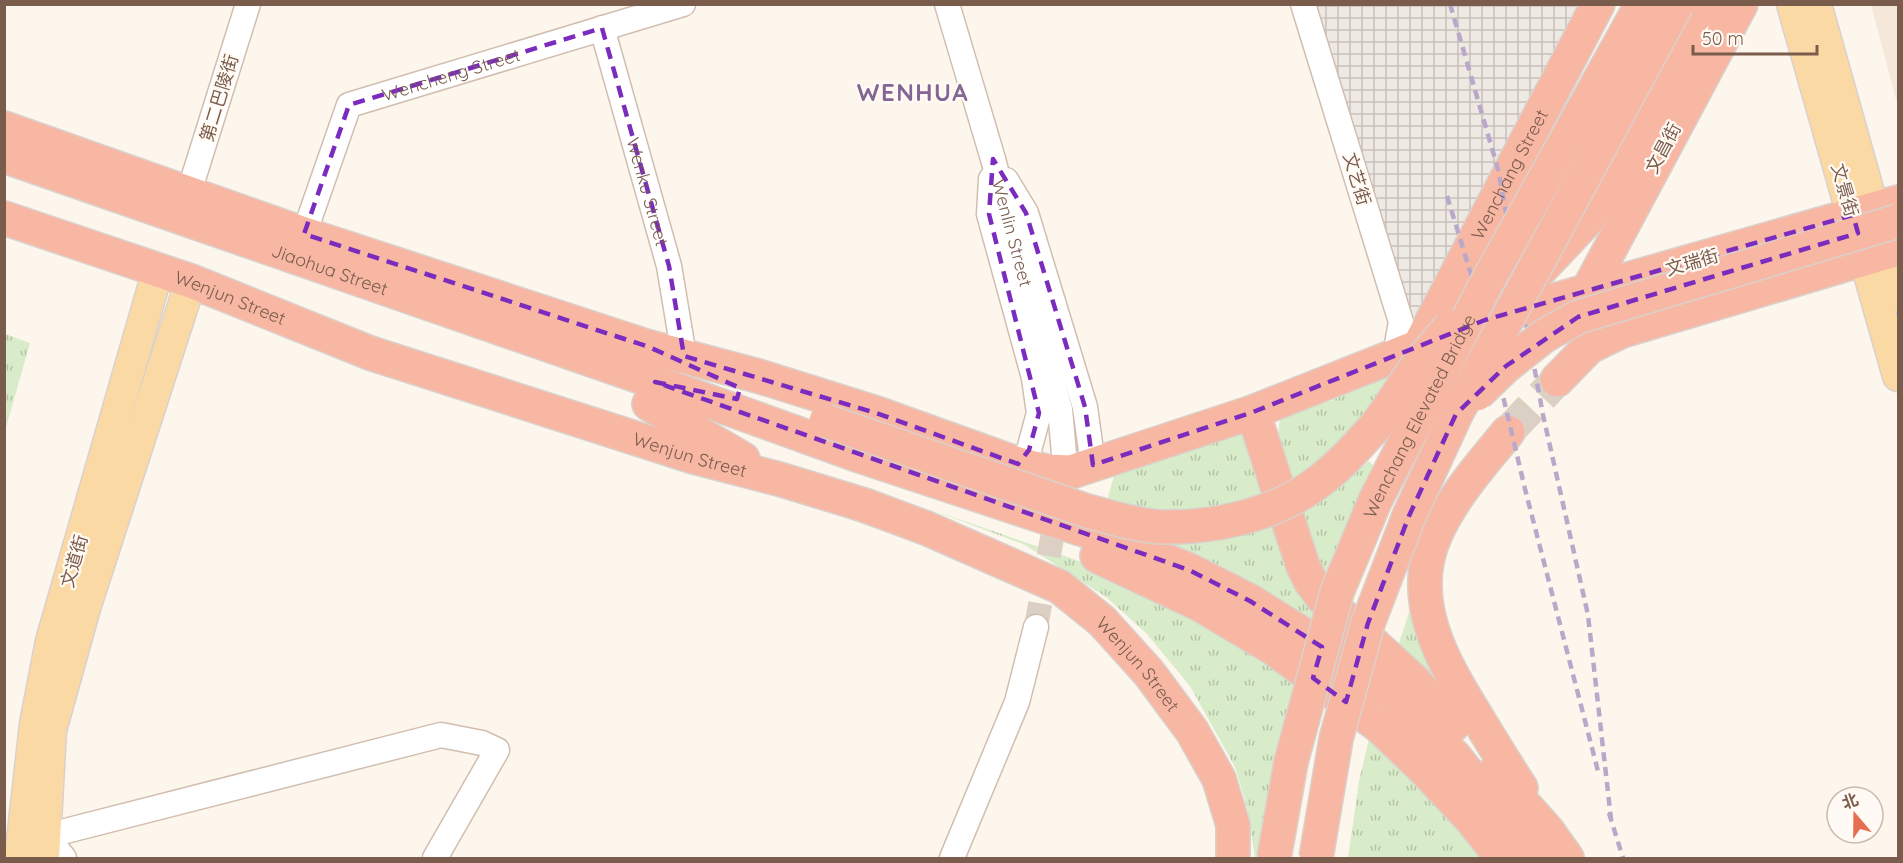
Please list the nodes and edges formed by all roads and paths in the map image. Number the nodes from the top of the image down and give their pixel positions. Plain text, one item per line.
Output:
1 (248, 4) edge
2 (682, 4) edge
3 (947, 4) edge
4 (1303, 4) edge
5 (1598, 4) edge
6 (1627, 4) edge
7 (1642, 4) edge
8 (1677, 4) edge
9 (1711, 4) edge
10 (1741, 4) edge
11 (1792, 4) edge
12 (1816, 4) edge
13 (602, 28) junction
14 (1612, 58) junction
15 (4, 128) edge
16 (4, 156) edge
17 (993, 159) junction
18 (4, 180) edge
19 (189, 192) junction
20 (1881, 212) edge
21 (4, 218) edge
22 (304, 234) junction
23 (1883, 253) edge
24 (158, 270) junction
25 (191, 281) junction
26 (1486, 284) junction
27 (1525, 286) junction
28 (1587, 292) junction
29 (1899, 296) edge
30 (650, 347) junction
31 (1407, 350) junction
32 (684, 356) junction
33 (1899, 375) edge
34 (1557, 380) tunnel mouth
35 (652, 393) junction
36 (786, 409) junction
37 (1253, 412) junction
38 (1456, 414) junction
39 (1508, 432) tunnel mouth
40 (1018, 464) junction
41 (1079, 465) junction
42 (779, 479) junction
43 (1036, 627) tunnel mouth
44 (1542, 844) edge
45 (51, 851) edge
46 (20, 858) edge
47 (435, 858) edge
48 (952, 858) edge
49 (1233, 858) edge
50 (1274, 858) edge
51 (1316, 858) edge
52 (1502, 858) edge
53 (1567, 858) edge

1 - 19 street, 第二巴陵街
2 - 13 street, Wencheng Street
3 - 17 street, Wenlin Street
4 - 31 street, 文艺街
5 - 31 highway, Wenchang Street
6 - 14 highway, bridge
7 - 14 highway, Wenchang Elevated Bridge, bridge
8 - 27 highway, Wenchang Elevated Bridge, bridge
9 - 27 highway, bridge
10 - 28 highway, 文昌街
11 - 20 main road, 文景街
12 - 20 main road
13 - 22 street, Wencheng Street
13 - 32 street, Wenku Street
14 - 26 highway, Wenchang Elevated Bridge, bridge
15 - 19 highway
16 - 35 highway, Jiaohua Street
17 - 40 street
17 - 41 street
18 - 35 highway, Jiaohua Street
19 - 22 highway
20 - 23 main road, 文景街
20 - 28 highway, 文瑞街
20 - 38 highway, bridge
21 - 24 highway, Wenjun Street
22 - 30 highway
23 - 29 main road
23 - 33 main road, 文景街
23 - 34 highway
24 - 25 highway, Wenjun Street
24 - 46 main road, 文道街
25 - 42 highway, Wenjun Street
25 - 45 main road, 文道街
26 - 36 highway, bridge
26 - 50 highway, Wenchang Elevated Bridge, bridge
27 - 38 highway, Wenchang Elevated Bridge, bridge
28 - 31 highway, 文瑞街
30 - 32 highway
30 - 36 highway
31 - 37 highway
32 - 40 highway
35 - 36 highway
35 - 42 highway
35 - 44 highway
35 - 52 highway
37 - 41 highway
37 - 44 highway
38 - 51 highway, Wenchang Elevated Bridge, bridge
39 - 44 highway
40 - 41 highway
42 - 49 highway, Wenjun Street
43 - 48 street
44 - 53 highway
45 - 47 street

